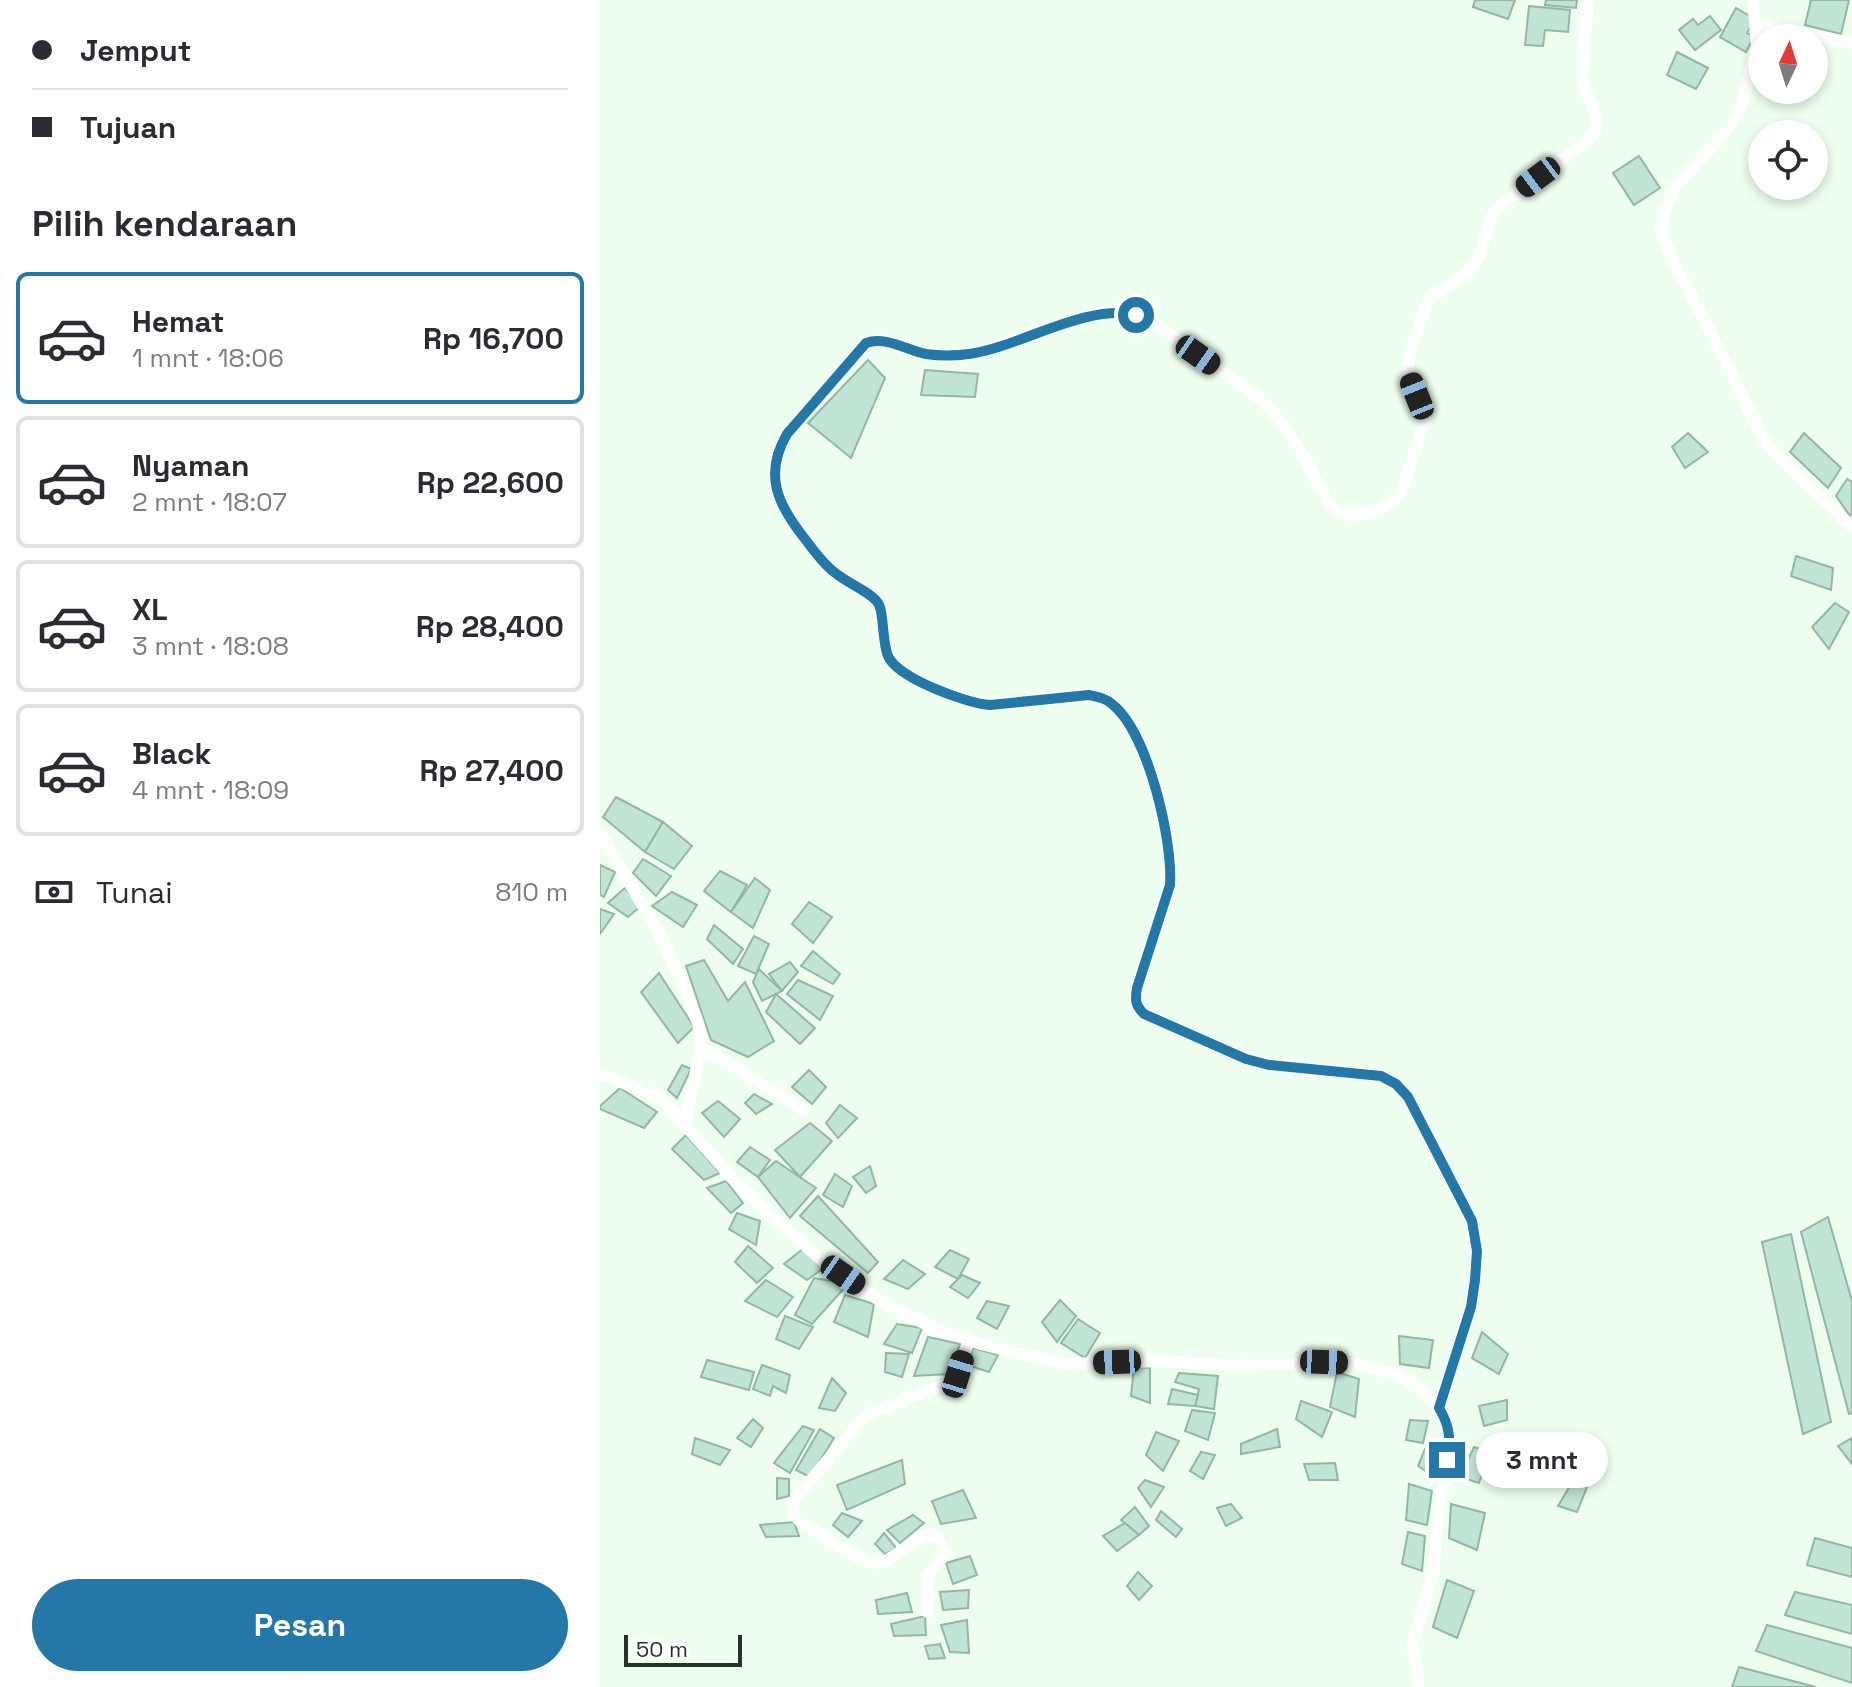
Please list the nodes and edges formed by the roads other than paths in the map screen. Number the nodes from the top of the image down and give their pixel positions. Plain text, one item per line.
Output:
1 (1588, 0) edge
2 (1753, 0) edge
3 (1756, 24) edge
4 (1828, 38) edge
5 (1852, 43) edge
6 (1748, 82) edge
7 (1852, 527) edge
8 (600, 833) edge
9 (701, 1047) junction
10 (600, 1074) edge
11 (804, 1110) dead end
12 (685, 1124) junction
13 (969, 1339) junction
14 (1439, 1408) junction
15 (927, 1612) dead end
16 (1418, 1687) edge

1 - 14 street
2 - 3 street
4 - 5 street
6 - 7 street
8 - 9 street
9 - 11 street
9 - 12 street
10 - 12 street
12 - 13 street
13 - 14 street
13 - 15 street
14 - 16 street

